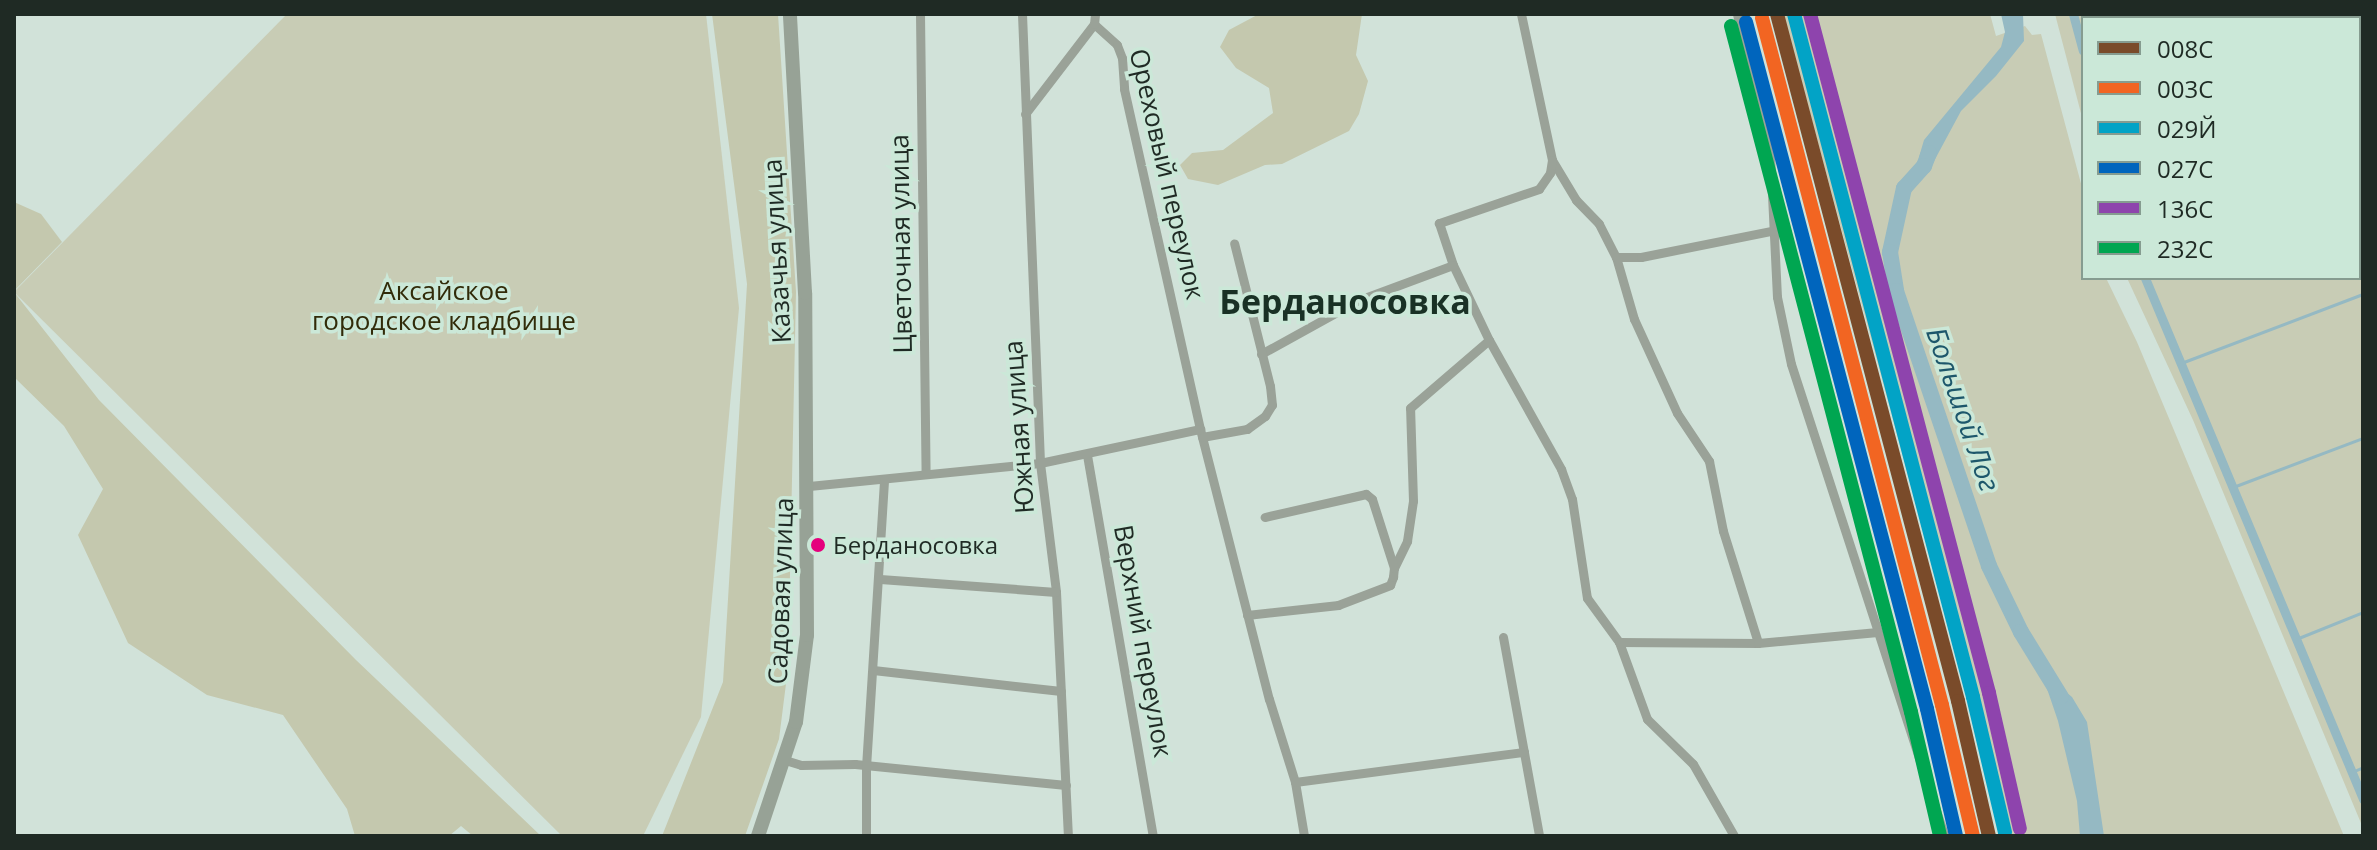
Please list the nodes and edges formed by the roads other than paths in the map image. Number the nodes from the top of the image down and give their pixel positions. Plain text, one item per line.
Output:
1 (790, 14) edge
2 (920, 14) edge
3 (1022, 14) edge
4 (1521, 14) edge
5 (1737, 14) edge
6 (1094, 19) edge
7 (1025, 114) junction
8 (1552, 160) junction
9 (1771, 231) junction
10 (1234, 243) dead end
11 (1616, 257) junction
12 (1453, 265) junction
13 (1489, 340) junction
14 (1261, 354) junction
15 (1201, 433) junction
16 (1087, 455) junction
17 (1040, 463) junction
18 (926, 474) junction
19 (884, 480) junction
20 (809, 486) junction
21 (1265, 517) dead end
22 (1394, 568) junction
23 (880, 579) junction
24 (1056, 592) junction
25 (1247, 615) junction
26 (1877, 632) junction
27 (1503, 637) dead end
28 (1619, 642) junction
29 (1758, 643) junction
30 (873, 670) junction
31 (1061, 691) junction
32 (1524, 752) junction
33 (785, 760) junction
34 (866, 767) junction
35 (1295, 782) junction
36 (1066, 785) junction
37 (758, 836) edge
38 (866, 836) edge
39 (1068, 836) edge
40 (1153, 836) edge
41 (1304, 836) edge
42 (1539, 836) edge
43 (1734, 836) edge
44 (1944, 836) edge

1 - 20 main road, Казачья улица
2 - 18 street, Цветочная улица
3 - 7 street, Южная улица
4 - 8 street
5 - 9 street
6 - 7 street
6 - 15 street, Ореховый переулок
7 - 17 street, Южная улица
8 - 11 street
8 - 12 street
9 - 11 street
9 - 26 street
10 - 14 street, Ореховый переулок
11 - 29 street
12 - 13 street
12 - 14 street
13 - 22 street
13 - 28 street
14 - 15 street, Ореховый переулок
15 - 16 street
15 - 25 street, Ореховый переулок
16 - 17 street
16 - 40 street, Верхний переулок
17 - 18 street
17 - 24 street, Южная улица
18 - 19 street
19 - 20 street
19 - 23 street
20 - 33 main road, Садовая улица
21 - 22 street
22 - 25 street
23 - 24 street
23 - 30 street
24 - 31 street, Южная улица
25 - 35 street, Ореховый переулок
26 - 29 street
26 - 44 street
27 - 32 street
28 - 29 street
28 - 43 street
30 - 31 street
30 - 34 street
31 - 36 street, Южная улица
32 - 35 street
32 - 42 street
33 - 34 street
33 - 37 main road, Садовая улица
34 - 36 street
34 - 38 street
35 - 41 street, Ореховый переулок
36 - 39 street, Южная улица

